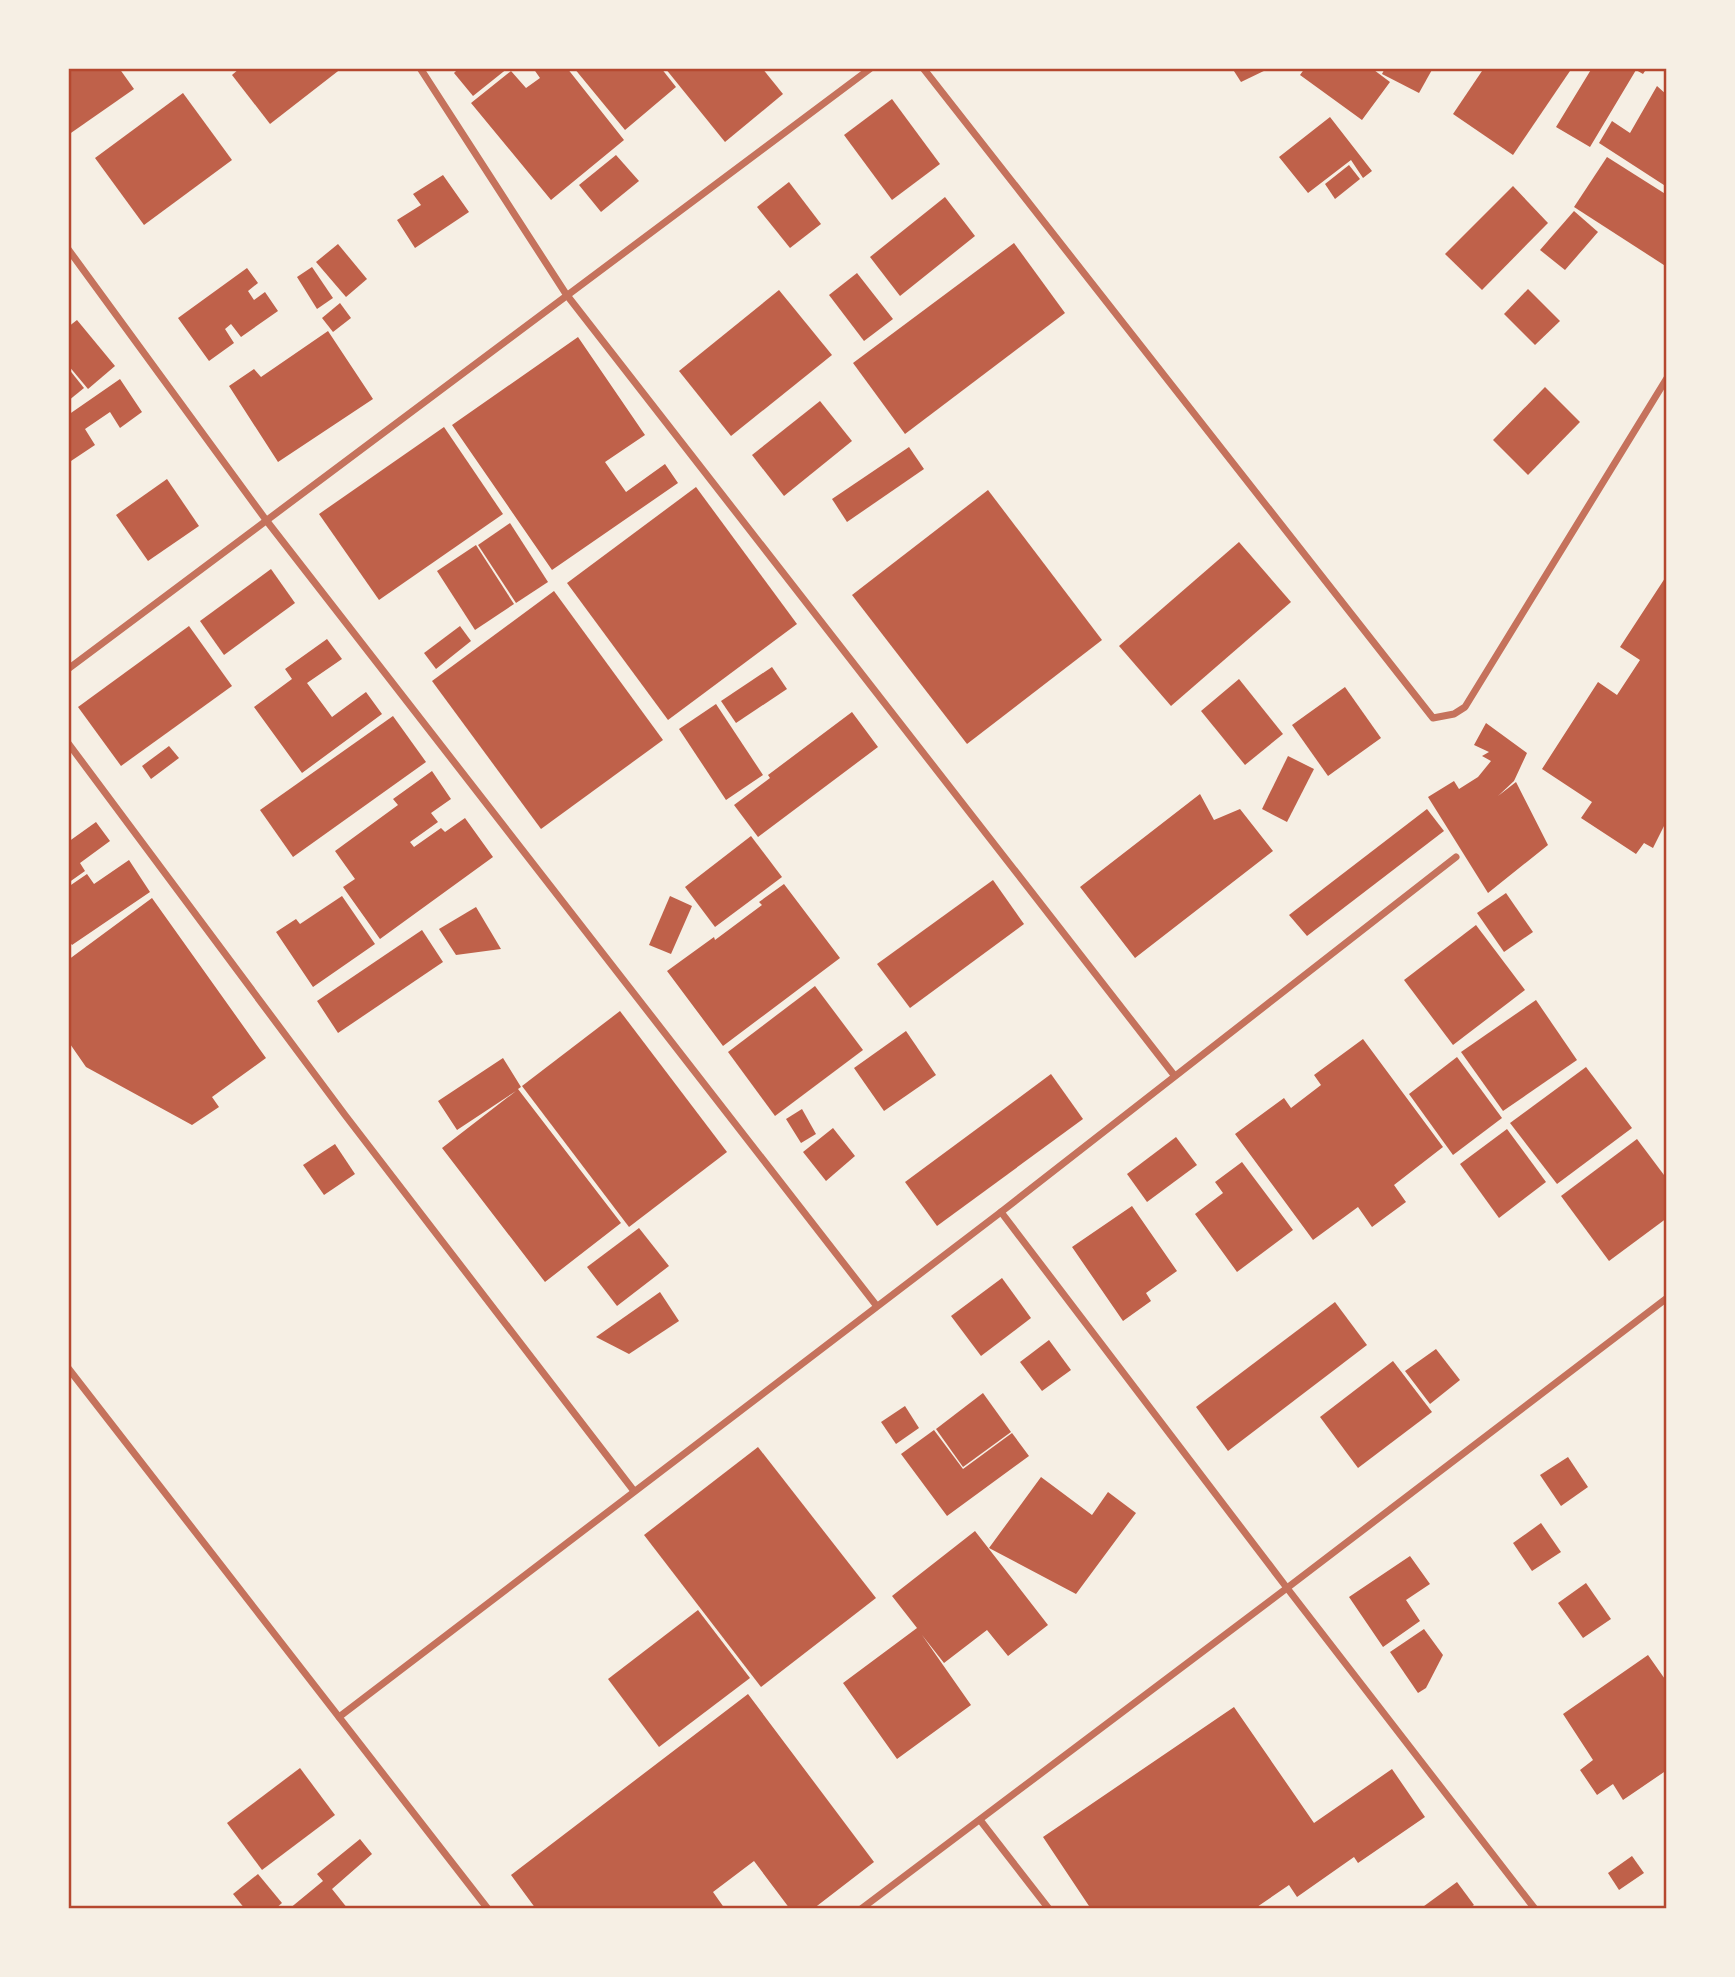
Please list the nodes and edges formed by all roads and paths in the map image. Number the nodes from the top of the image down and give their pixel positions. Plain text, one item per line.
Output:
1 (420, 68) edge
2 (871, 68) edge
3 (923, 68) edge
4 (68, 250) edge
5 (566, 294) junction
6 (1667, 378) edge
7 (266, 520) junction
8 (68, 668) edge
9 (68, 743) edge
10 (1457, 857) dead end
11 (1174, 1075) junction
12 (1001, 1212) junction
13 (1667, 1298) edge
14 (876, 1305) junction
15 (68, 1368) edge
16 (634, 1491) junction
17 (1287, 1588) junction
18 (339, 1717) junction
19 (980, 1820) junction
20 (488, 1909) edge
21 (861, 1909) edge
22 (1049, 1909) edge
23 (1535, 1909) edge

1 - 5 street
2 - 5 street
3 - 6 street
4 - 7 street
5 - 7 street
5 - 11 street
7 - 8 street
7 - 14 street
9 - 16 street
10 - 11 street
11 - 12 street
12 - 14 street
12 - 17 street
13 - 17 street
14 - 16 street
15 - 18 street
16 - 18 street
17 - 19 street
17 - 23 street
18 - 20 street
19 - 21 street
19 - 22 street

